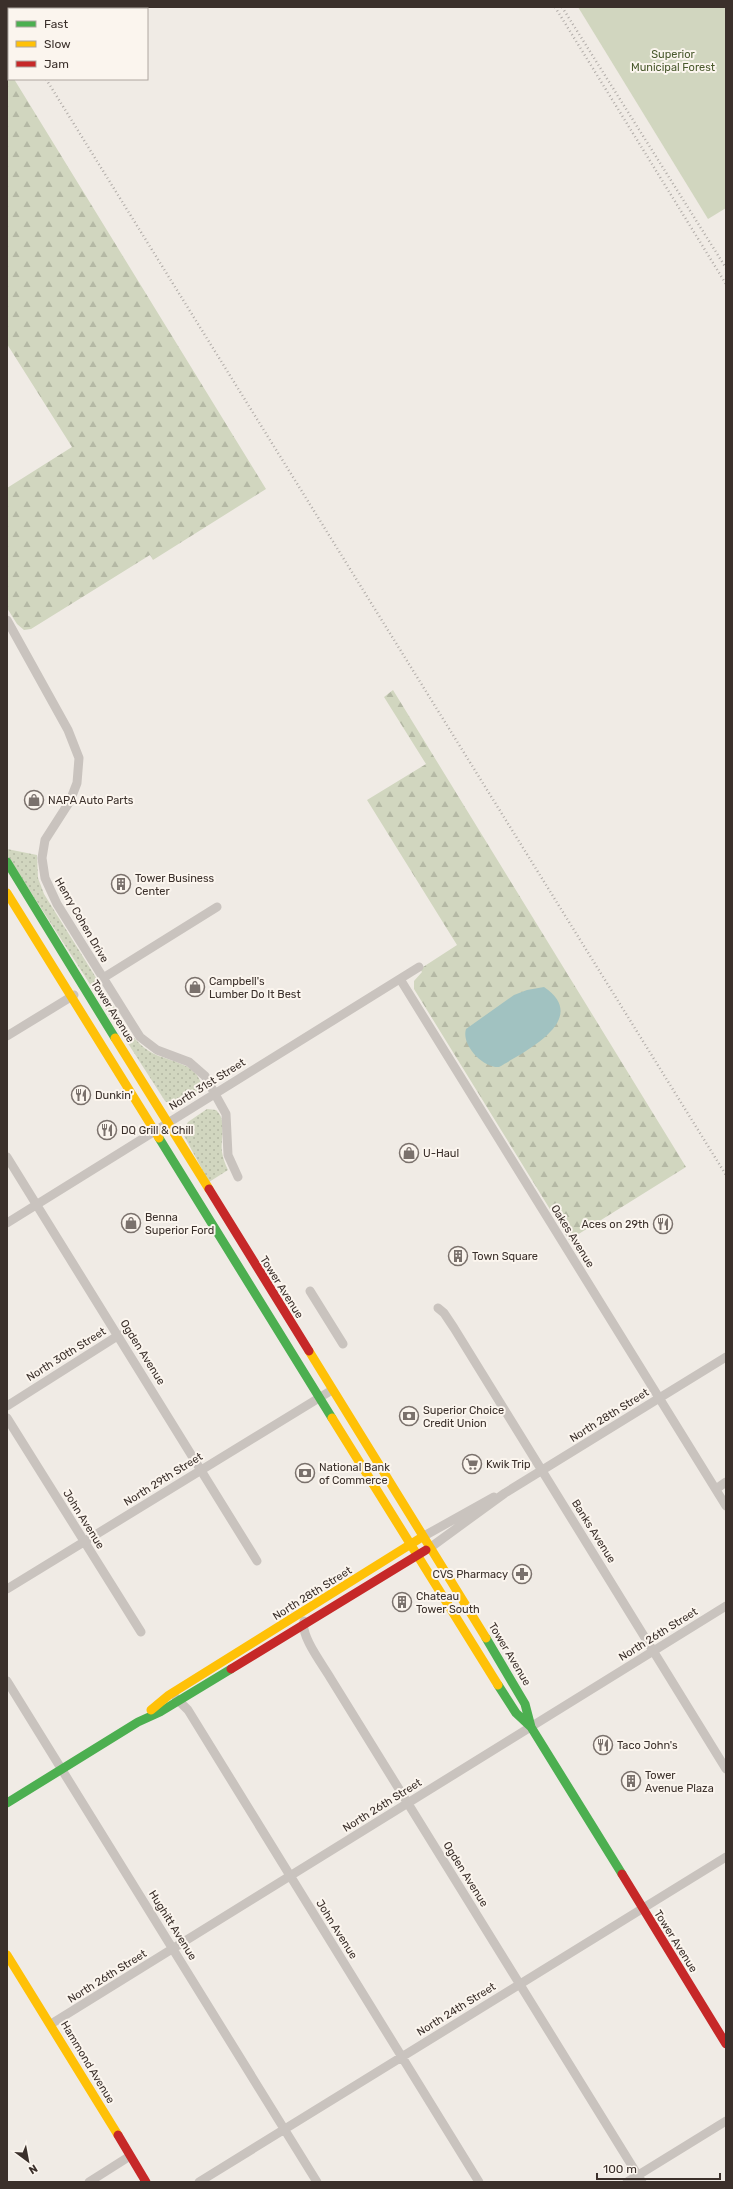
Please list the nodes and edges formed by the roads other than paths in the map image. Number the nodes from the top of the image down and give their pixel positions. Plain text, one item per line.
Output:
1 (7, 620) edge
2 (11, 636) edge
3 (7, 862) edge
4 (7, 893) edge
5 (217, 908) dead end
6 (419, 967) dead end
7 (103, 978) junction
8 (400, 979) junction
9 (85, 988) junction
10 (71, 997) junction
11 (7, 1036) edge
12 (215, 1093) junction
13 (167, 1123) junction
14 (154, 1131) junction
15 (7, 1157) edge
16 (238, 1177) dead end
17 (36, 1205) junction
18 (7, 1223) edge
19 (310, 1291) dead end
20 (438, 1308) dead end
21 (119, 1335) junction
22 (343, 1344) dead end
23 (726, 1357) edge
24 (332, 1390) junction
25 (319, 1398) junction
26 (659, 1398) junction
27 (7, 1406) edge
28 (7, 1418) edge
29 (201, 1469) junction
30 (542, 1470) junction
31 (726, 1482) edge
32 (716, 1489) junction
33 (505, 1493) junction
34 (726, 1506) edge
35 (424, 1536) junction
36 (83, 1542) junction
37 (410, 1544) junction
38 (431, 1547) junction
39 (417, 1556) junction
40 (257, 1561) dead end
41 (344, 1587) junction
42 (7, 1589) edge
43 (726, 1606) edge
44 (303, 1626) junction
45 (141, 1632) dead end
46 (654, 1651) junction
47 (7, 1682) edge
48 (169, 1696) junction
49 (180, 1700) junction
50 (138, 1722) junction
51 (531, 1727) junction
52 (61, 1769) junction
53 (726, 1769) edge
54 (408, 1803) junction
55 (7, 1804) edge
56 (726, 1857) edge
57 (291, 1876) junction
58 (642, 1908) junction
59 (173, 1948) junction
60 (7, 1955) edge
61 (520, 1985) junction
62 (51, 2024) junction
63 (726, 2044) edge
64 (402, 2057) junction
65 (726, 2121) edge
66 (284, 2130) junction
67 (130, 2156) junction
68 (640, 2179) edge
69 (89, 2182) edge
70 (146, 2182) edge
71 (199, 2182) edge
72 (317, 2182) edge
73 (479, 2182) edge
74 (627, 2182) edge

1 - 2 street, Henry Cohen Drive
2 - 7 street, Henry Cohen Drive
3 - 9 main road, Tower Avenue
4 - 10 main road, Tower Avenue
5 - 7 street
6 - 8 street, North 31st Street
7 - 12 street, Henry Cohen Drive
8 - 12 street, North 31st Street
8 - 26 street, Oakes Avenue
9 - 10 street
9 - 13 main road, Tower Avenue
10 - 11 street
10 - 14 main road, Tower Avenue
12 - 13 street, North 31st Street
12 - 16 street, Henry Cohen Drive
13 - 14 street, North 31st Street
13 - 24 main road, Tower Avenue
14 - 17 street, North 31st Street
14 - 25 main road, Tower Avenue
15 - 17 street, Ogden Avenue
17 - 18 street, North 31st Street
17 - 21 street, Ogden Avenue
19 - 22 street
20 - 30 street, Banks Avenue
21 - 27 street, North 30th Street
21 - 29 street, Ogden Avenue
23 - 26 street, North 28th Street
24 - 25 street, North 29th Street
24 - 35 main road, Tower Avenue
25 - 29 street, North 29th Street
25 - 37 main road, Tower Avenue
26 - 30 street, North 28th Street
26 - 32 street, Oakes Avenue
28 - 36 street, John Avenue
29 - 36 street, North 29th Street
29 - 40 street, Ogden Avenue
30 - 33 street, North 28th Street
30 - 46 street, Banks Avenue
31 - 32 street
32 - 34 street, Oakes Avenue
33 - 35 street, North 28th Street
33 - 38 street, North 28th Street
35 - 37 main road, North 28th Street
35 - 38 main road, Tower Avenue
36 - 42 street, North 29th Street
36 - 45 street, John Avenue
37 - 39 main road, Tower Avenue
37 - 41 main road, North 28th Street
38 - 39 main road, North 28th Street
38 - 51 main road, Tower Avenue
39 - 44 main road, North 28th Street
39 - 51 main road, Tower Avenue
41 - 44 street
41 - 48 main road, North 28th Street
43 - 46 street, North 26th Street
44 - 49 main road, North 28th Street
44 - 54 street, Ogden Avenue
46 - 51 street, North 26th Street
46 - 53 street, Banks Avenue
47 - 52 street, Hughitt Avenue
48 - 49 street
48 - 50 main road, North 28th Street
49 - 50 main road, North 28th Street
49 - 57 street, John Avenue
50 - 52 main road, North 28th Street
51 - 54 street, North 26th Street
51 - 58 main road, Tower Avenue
52 - 55 main road, North 28th Street
52 - 59 street, Hughitt Avenue
54 - 57 street, North 26th Street
54 - 61 street, Ogden Avenue
56 - 58 street, North 24th Street
57 - 59 street, North 26th Street
57 - 64 street, John Avenue
58 - 61 street, North 24th Street
58 - 63 main road, Tower Avenue
59 - 62 street, North 26th Street
59 - 66 street, Hughitt Avenue
60 - 62 main road, Hammond Avenue
61 - 64 street, North 24th Street
61 - 68 street, Ogden Avenue
62 - 67 main road, Hammond Avenue
64 - 66 street, North 24th Street
64 - 73 street, John Avenue
65 - 68 street
66 - 71 street, North 24th Street
66 - 72 street, Hughitt Avenue
67 - 69 street
67 - 70 main road, Hammond Avenue
68 - 74 street

